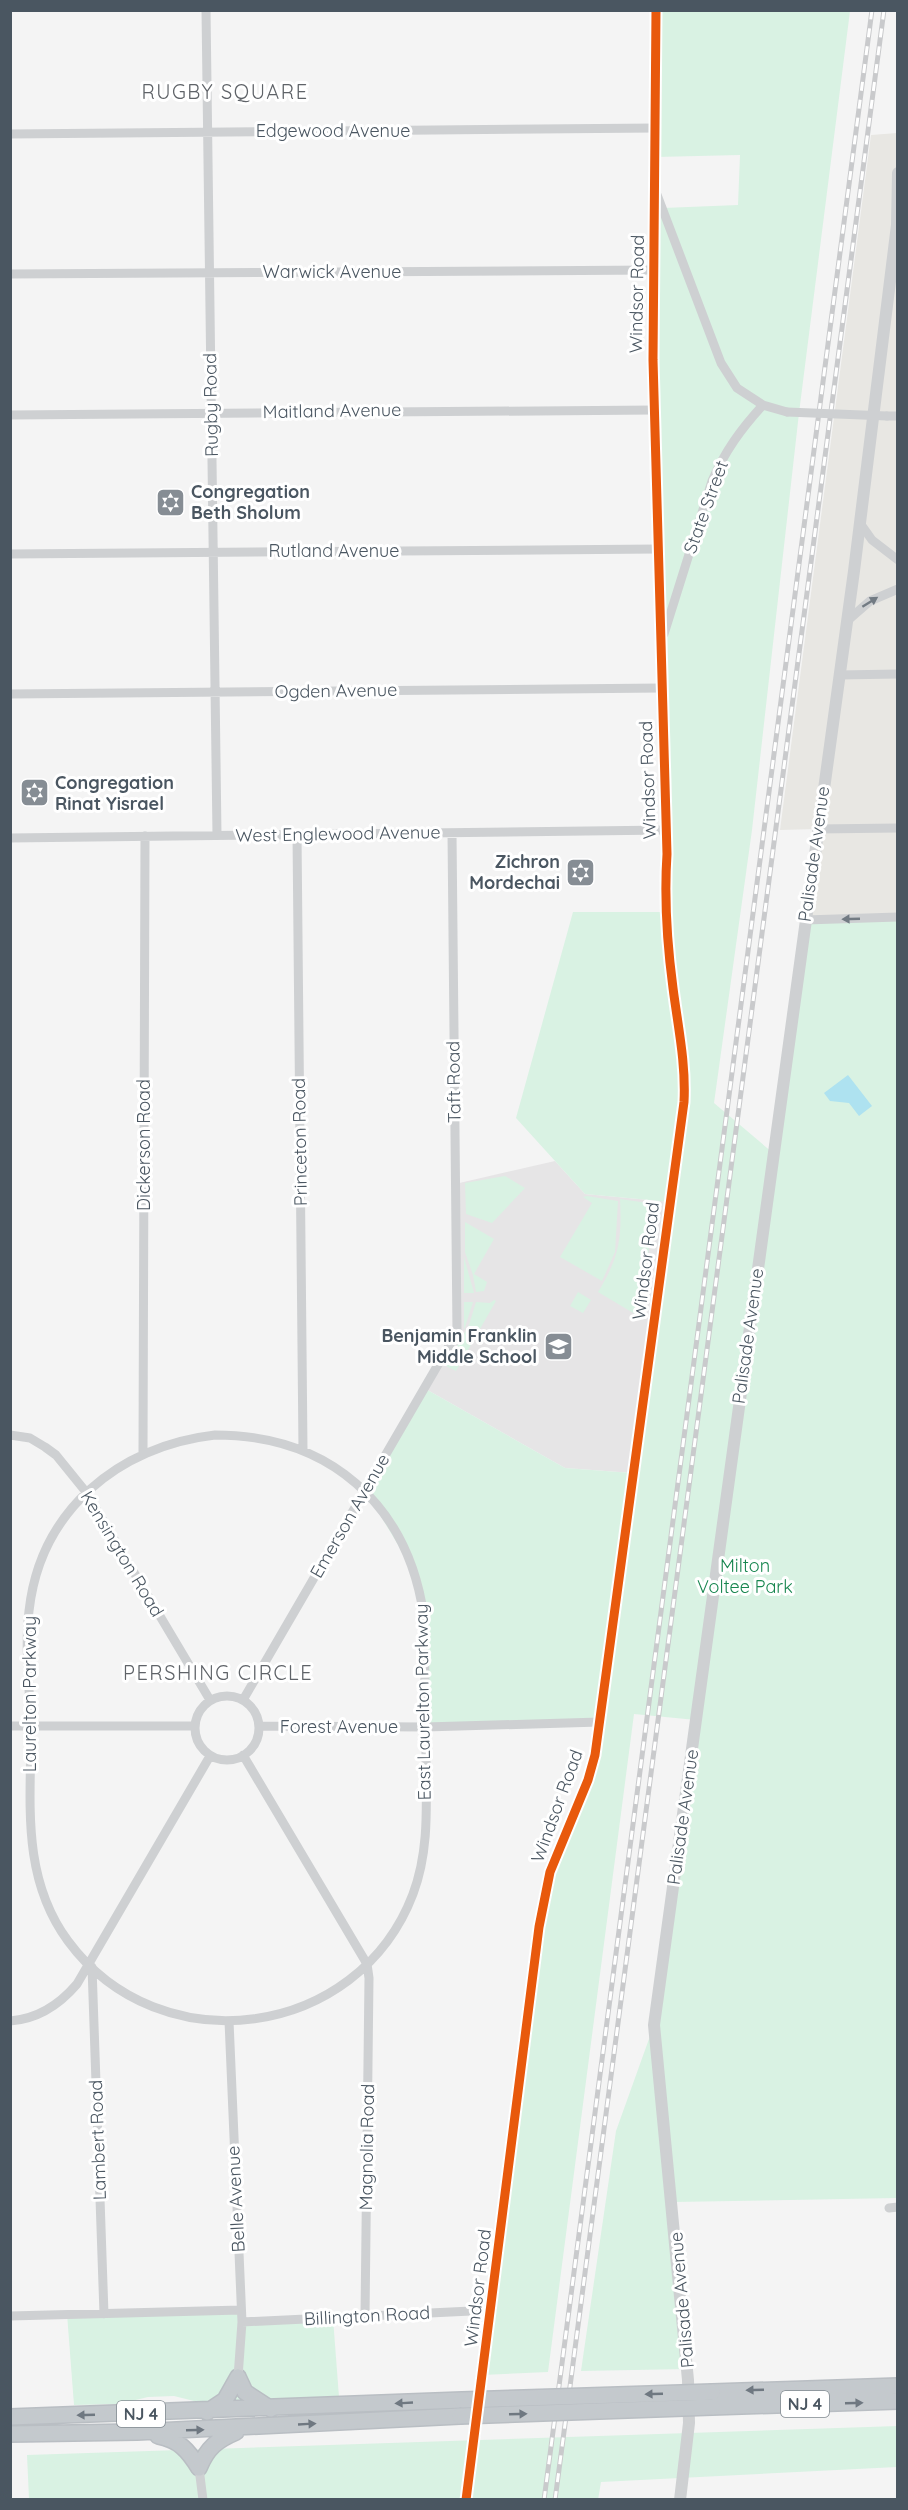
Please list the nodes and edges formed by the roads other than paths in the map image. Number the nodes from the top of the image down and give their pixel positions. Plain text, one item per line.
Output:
1 (206, 10) edge
2 (656, 10) edge
3 (656, 128) junction
4 (207, 132) junction
5 (10, 134) edge
6 (897, 173) edge
7 (655, 189) junction
8 (654, 270) junction
9 (209, 273) junction
10 (10, 274) edge
11 (763, 405) junction
12 (654, 410) junction
13 (211, 413) junction
14 (10, 415) edge
15 (897, 416) edge
16 (860, 523) junction
17 (658, 549) junction
18 (213, 552) junction
19 (10, 554) edge
20 (897, 560) edge
21 (897, 589) edge
22 (847, 621) junction
23 (660, 645) junction
24 (897, 674) edge
25 (839, 675) junction
26 (662, 688) junction
27 (215, 692) junction
28 (10, 694) edge
29 (897, 828) edge
30 (817, 829) junction
31 (666, 830) junction
32 (452, 832) junction
33 (297, 834) junction
34 (144, 836) junction
35 (217, 836) junction
36 (10, 838) edge
37 (897, 917) edge
38 (805, 920) junction
39 (457, 1332) joint
40 (10, 1435) edge
41 (303, 1450) junction
42 (143, 1453) junction
43 (365, 1490) junction
44 (86, 1492) junction
45 (210, 1700) junction
46 (243, 1700) junction
47 (600, 1722) junction
48 (10, 1725) edge
49 (31, 1726) junction
50 (194, 1726) junction
51 (259, 1726) junction
52 (425, 1727) junction
53 (243, 1755) junction
54 (210, 1756) junction
55 (367, 1964) junction
56 (90, 1966) junction
57 (10, 2021) edge
58 (229, 2021) junction
59 (241, 2310) junction
60 (492, 2310) junction
61 (104, 2314) junction
62 (10, 2316) edge
63 (365, 2316) junction
64 (242, 2322) junction
65 (238, 2377) junction
66 (897, 2386) edge
67 (712, 2399) junction
68 (897, 2401) edge
69 (461, 2408) junction
70 (271, 2409) junction
71 (206, 2412) junction
72 (10, 2418) edge
73 (249, 2427) junction
74 (137, 2432) junction
75 (10, 2434) edge
76 (199, 2468) junction
77 (202, 2499) edge
78 (466, 2499) edge
79 (680, 2499) edge

1 - 4 street, Rugby Road
2 - 3 street, Windsor Road
3 - 4 street, Edgewood Avenue
3 - 7 street, Windsor Road
4 - 5 street, Edgewood Avenue
4 - 9 street, Rugby Road
6 - 16 street, Palisade Avenue
7 - 8 street, Windsor Road
7 - 11 street
8 - 9 street, Warwick Avenue
8 - 12 street, Windsor Road
9 - 10 street, Warwick Avenue
9 - 13 street, Rugby Road
11 - 15 street, bridge
11 - 23 street, State Street
12 - 13 street, Maitland Avenue
12 - 17 street, Windsor Road
13 - 14 street, Maitland Avenue
13 - 18 street, Rugby Road
16 - 20 street
16 - 22 street, Palisade Avenue
17 - 18 street, Rutland Avenue
17 - 23 street, Windsor Road
18 - 19 street, Rutland Avenue
18 - 27 street, Rugby Road
22 -> 21 street
22 - 25 street, Palisade Avenue
23 - 26 street, Windsor Road
24 - 25 street
25 - 30 street, Palisade Avenue
26 - 27 street, Ogden Avenue
26 - 31 street, Windsor Road
27 - 28 street, Ogden Avenue
27 - 35 street, Rugby Road
29 - 30 street
30 - 38 street, Palisade Avenue
31 - 32 street, West Englewood Avenue
31 - 47 street, Windsor Road
32 - 33 street, West Englewood Avenue
32 - 39 street, Taft Road
33 - 35 street, West Englewood Avenue
33 - 41 street, Princeton Road
34 - 35 street, West Englewood Avenue
34 - 36 street, West Englewood Avenue
34 - 42 street, Dickerson Road
37 -> 38 street
38 - 79 street, Palisade Avenue
39 - 43 street, Emerson Avenue
40 - 44 street, Kensington Road
41 - 42 street, East Laurelton Parkway
41 - 43 street, East Laurelton Parkway
42 - 44 street, Laurelton Parkway
43 - 46 street, Emerson Avenue
43 - 52 street, East Laurelton Parkway
44 - 45 street, Kensington Road
44 - 49 street, Laurelton Parkway
45 - 46 street
45 - 50 street
46 - 51 street
47 - 52 street, Forest Avenue
47 - 60 street, Windsor Road
48 - 49 street
49 - 50 street
49 - 56 street, Laurelton Parkway
50 - 54 street
51 - 52 street, Forest Avenue
51 - 53 street
52 - 55 street, East Laurelton Parkway
53 - 54 street
53 - 55 street
54 - 56 street
55 - 58 street, East Laurelton Parkway
55 - 63 street, Magnolia Road
56 - 57 street
56 - 58 street, Laurelton Parkway
56 - 61 street, Lambert Road
58 - 59 street, Belle Avenue
59 - 61 street
59 - 64 street, Belle Avenue
60 - 63 street, Billington Road
60 - 78 street, Windsor Road
61 - 62 street
63 - 64 street, Billington Road
64 - 65 street, Belle Avenue
65 - 70 highway
65 - 71 highway
66 -> 67 highway, NJ 4
67 -> 68 highway, NJ 4
67 - 69 highway, NJ 4, bridge
69 -> 70 highway, NJ 4
73 -> 69 highway, NJ 4
70 - 71 highway, NJ 4
71 -> 72 highway, NJ 4
74 -> 73 highway, NJ 4
73 - 76 highway
74 - 75 highway, NJ 4
74 - 76 highway
76 - 77 street

